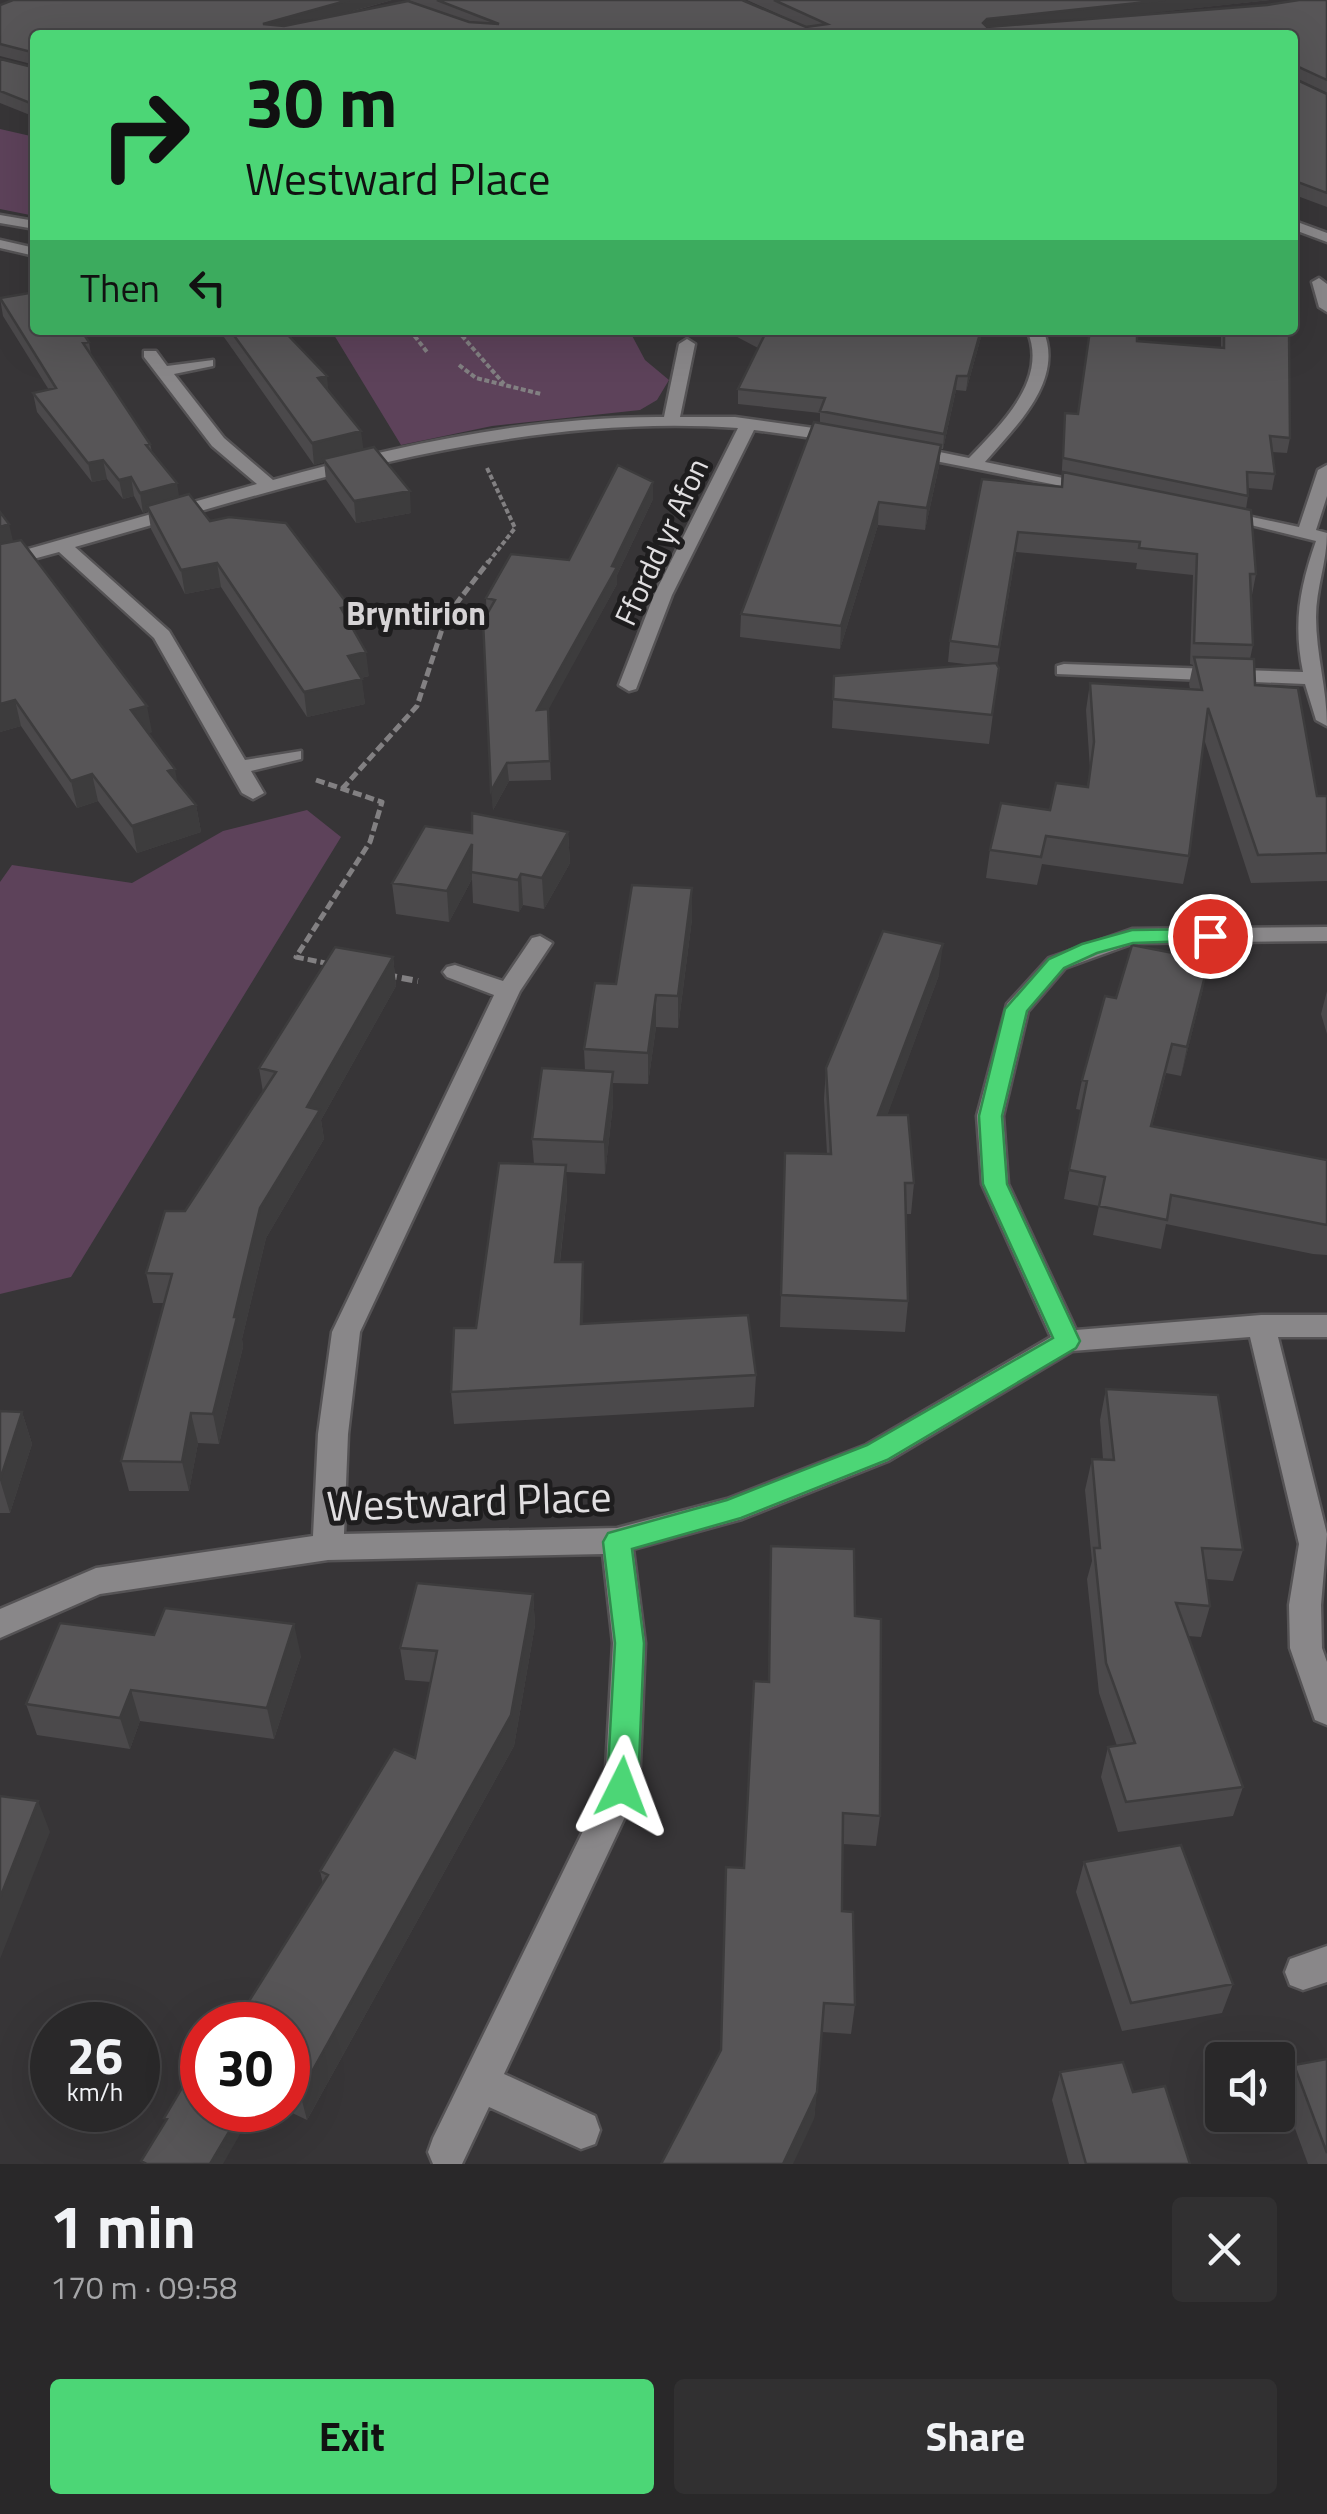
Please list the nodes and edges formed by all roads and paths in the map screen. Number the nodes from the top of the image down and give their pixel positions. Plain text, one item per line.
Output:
1 (0, 219) edge
2 (30, 224) edge
3 (1298, 226) edge
4 (1327, 238) edge
5 (0, 244) edge
6 (30, 251) edge
7 (414, 335) edge
8 (461, 335) edge
9 (1036, 335) edge
10 (687, 344) dead end
11 (427, 352) dead end
12 (150, 354) dead end
13 (207, 363) dead end
14 (459, 365) dead end
15 (164, 371) junction
16 (505, 385) junction
17 (672, 421) junction
18 (589, 424) junction
19 (748, 425) junction
20 (474, 440) junction
21 (973, 464) junction
22 (1327, 470) edge
23 (270, 486) junction
24 (1102, 491) edge
25 (1195, 510) edge
26 (1320, 536) edge
27 (63, 546) junction
28 (0, 564) edge
29 (1106, 648) dead end
30 (1064, 670) dead end
31 (1108, 671) junction
32 (1312, 678) junction
33 (629, 685) dead end
34 (1326, 720) edge
35 (294, 755) dead end
36 (262, 762) junction
37 (238, 768) junction
38 (342, 789) junction
39 (252, 794) dead end
40 (1327, 934) edge
41 (540, 943) dead end
42 (332, 964) edge
43 (368, 971) edge
44 (464, 976) joint
45 (508, 991) junction
46 (1262, 1326) junction
47 (1327, 1326) edge
48 (1067, 1341) junction
49 (618, 1542) junction
50 (328, 1547) junction
51 (0, 1624) edge
52 (1327, 1710) edge
53 (480, 2083) junction
54 (580, 2130) dead end
55 (447, 2152) dead end

1 - 2 street
3 - 4 street
5 - 6 street
7 - 11 path
8 - 16 path
9 - 21 street
10 - 17 street
12 - 15 street
13 - 15 street
14 - 16 path
15 - 23 street
16 - 18 path
17 - 18 street
17 - 19 street
18 - 20 street
19 - 21 street
19 - 33 street, Ffordd yr Afon
20 - 23 street
20 - 38 path
21 - 24 street
22 - 26 street
23 - 27 street
25 - 26 street
26 - 32 street
27 - 28 street
27 - 37 street
29 - 31 street
30 - 31 street
31 - 32 street
32 - 34 street
35 - 36 street
36 - 37 street
36 - 38 path
37 - 39 street
38 - 42 path
40 - 48 street
41 - 45 street
43 - 44 path
44 - 45 street
45 - 50 street
46 - 47 street, Westward Place
46 - 48 street, Westward Place
46 - 52 street
48 - 49 street, Westward Place
49 - 50 street, Westward Place
49 - 53 street
50 - 51 street, Westward Place
53 - 54 street
53 - 55 street

